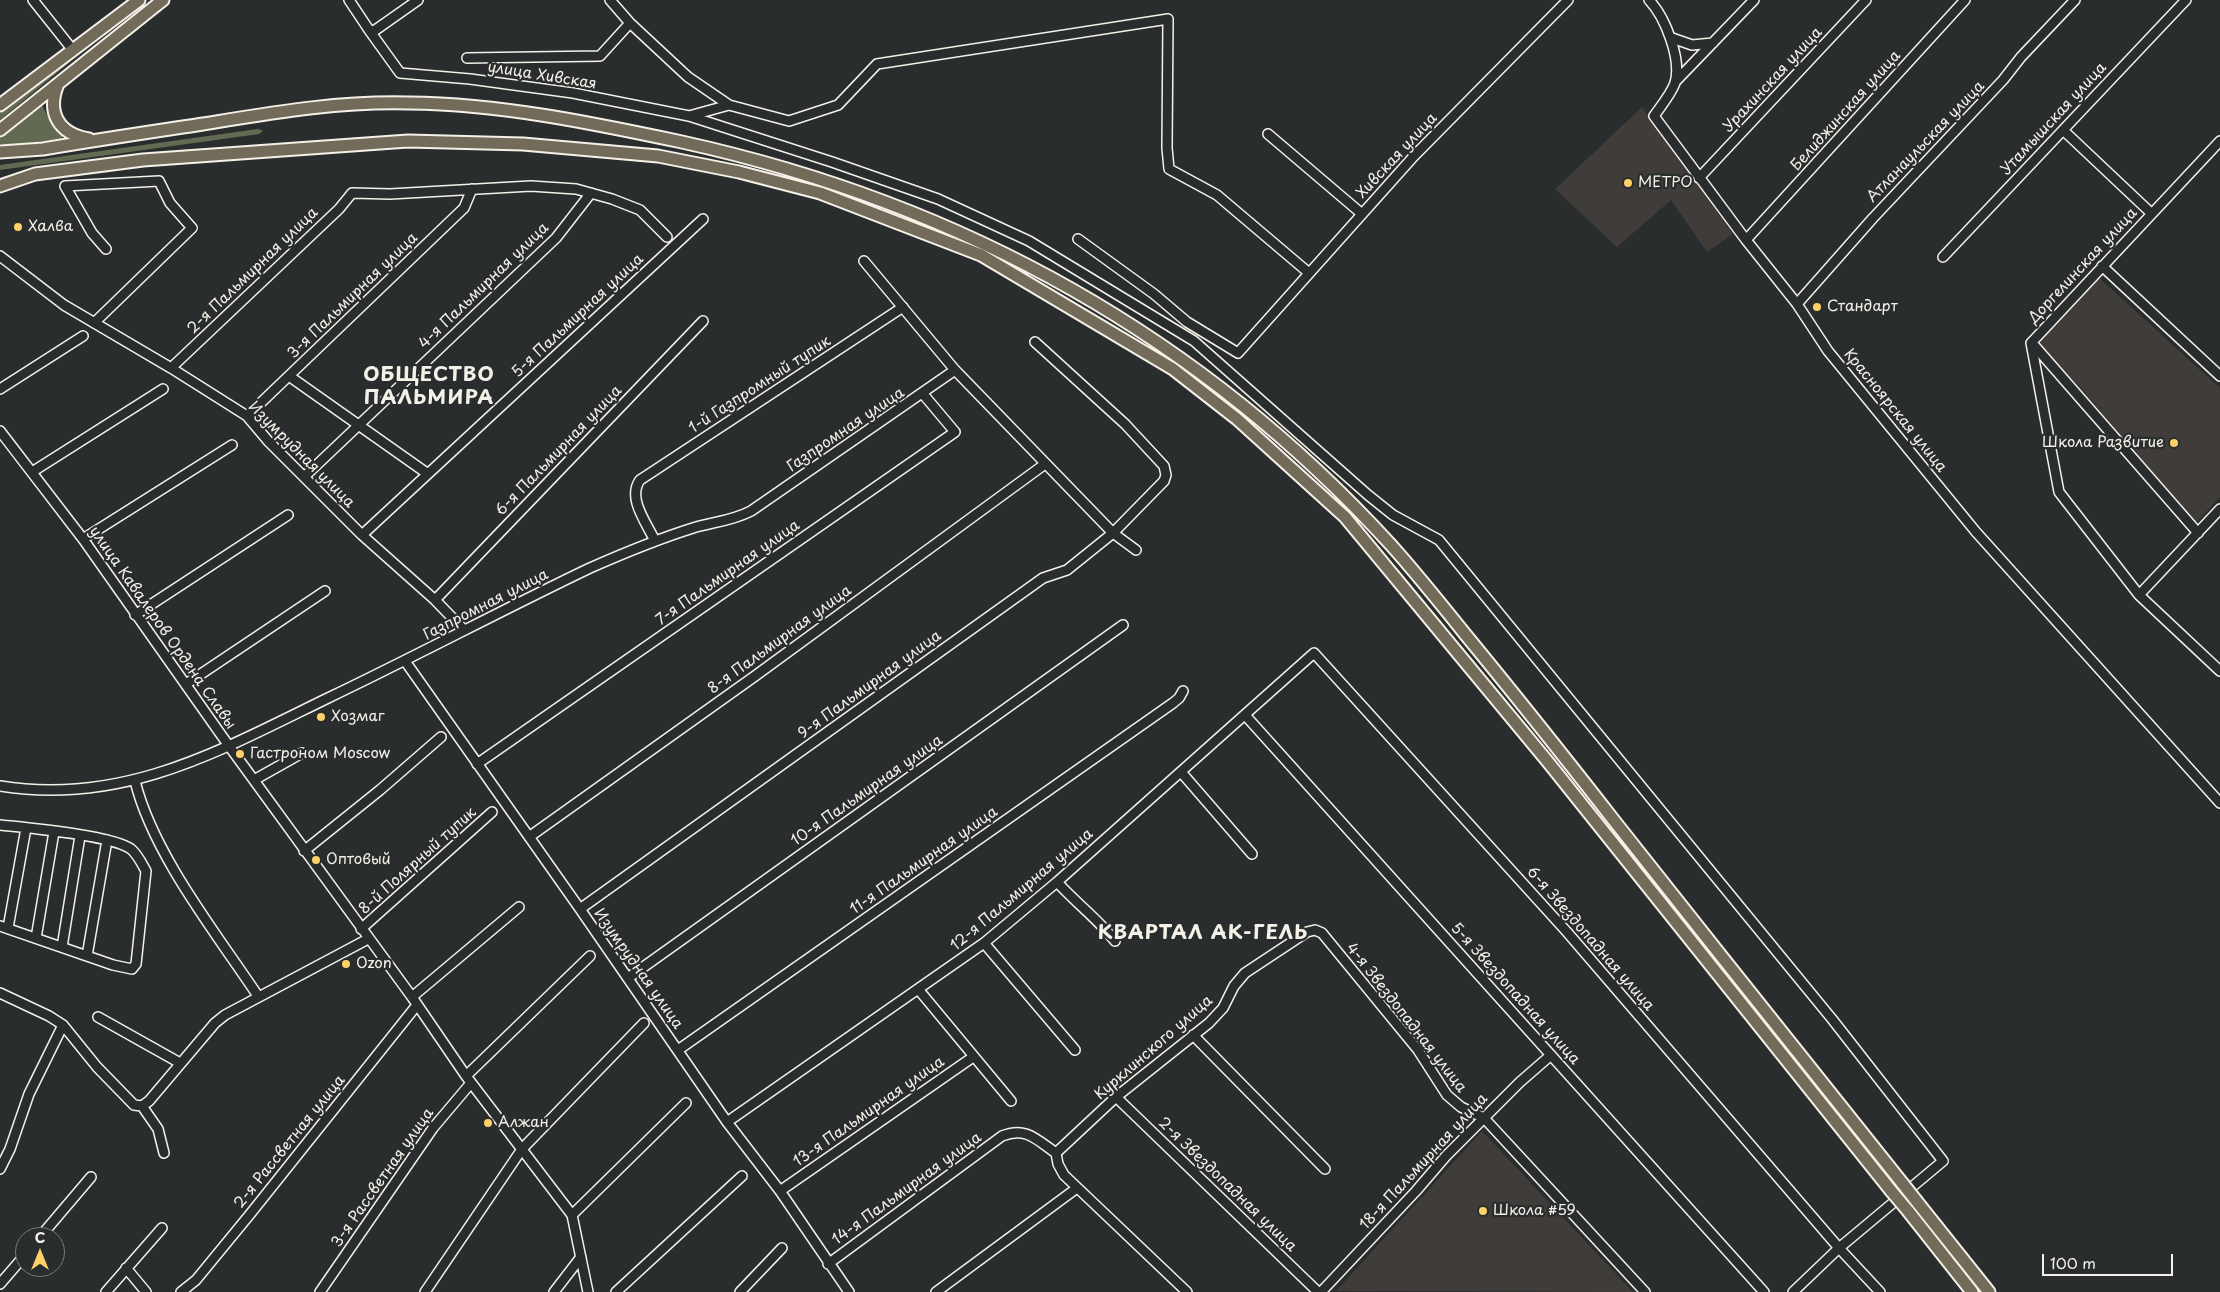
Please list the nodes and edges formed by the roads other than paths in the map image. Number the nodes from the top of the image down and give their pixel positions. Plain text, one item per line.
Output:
1 (32, 0) edge
2 (139, 0) edge
3 (162, 0) edge
4 (348, 0) edge
5 (418, 0) edge
6 (610, 0) edge
7 (1568, 0) edge
8 (1649, 0) edge
9 (1754, 0) edge
10 (1866, 0) edge
11 (1965, 0) edge
12 (2076, 0) edge
13 (2186, 0) edge
14 (630, 22) junction
15 (373, 30) junction
16 (1672, 38) junction
17 (1713, 43) junction
18 (72, 49) junction
19 (467, 58) dead end
20 (83, 62) junction
21 (1675, 82) junction
22 (58, 83) junction
23 (729, 104) junction
24 (0, 105) edge
25 (689, 116) junction
26 (0, 130) edge
27 (2063, 130) junction
28 (1268, 134) dead end
29 (96, 140) junction
30 (2220, 141) edge
31 (0, 152) edge
32 (1700, 178) junction
33 (0, 186) edge
34 (472, 189) junction
35 (591, 193) junction
36 (2151, 213) junction
37 (1362, 214) junction
38 (703, 219) dead end
39 (667, 237) dead end
40 (1078, 239) dead end
41 (1746, 240) junction
42 (106, 249) dead end
43 (0, 256) edge
44 (1943, 257) dead end
45 (864, 261) dead end
46 (2102, 266) junction
47 (1309, 273) junction
48 (1796, 304) junction
49 (903, 307) junction
50 (703, 320) dead end
51 (94, 323) junction
52 (83, 336) dead end
53 (1035, 342) dead end
54 (2031, 343) junction
55 (171, 368) junction
56 (955, 370) junction
57 (289, 376) junction
58 (2220, 376) edge
59 (0, 389) edge
60 (163, 389) dead end
61 (923, 394) junction
62 (247, 416) junction
63 (359, 425) junction
64 (0, 431) edge
65 (232, 445) dead end
66 (1045, 464) junction
67 (32, 472) junction
68 (428, 474) junction
69 (304, 477) junction
70 (2220, 509) edge
71 (288, 515) dead end
72 (1113, 533) junction
73 (2198, 533) junction
74 (362, 535) junction
75 (83, 539) junction
76 (655, 541) junction
77 (1136, 550) dead end
78 (325, 591) dead end
79 (2139, 595) junction
80 (435, 600) junction
81 (135, 615) junction
82 (1123, 625) dead end
83 (464, 630) junction
84 (1314, 653) joint
85 (405, 661) junction
86 (2220, 671) edge
87 (186, 684) junction
88 (1184, 691) dead end
89 (1245, 715) junction
90 (441, 737) dead end
91 (228, 746) junction
92 (302, 753) dead end
93 (477, 764) junction
94 (1181, 772) junction
95 (254, 780) junction
96 (135, 781) junction
97 (0, 786) edge
98 (2220, 804) edge
99 (492, 812) dead end
100 (0, 825) edge
101 (26, 828) junction
102 (54, 832) junction
103 (80, 836) junction
104 (529, 836) junction
105 (107, 840) junction
106 (304, 851) junction
107 (1252, 854) dead end
108 (1057, 882) junction
109 (519, 907) dead end
110 (580, 909) junction
111 (4, 927) edge
112 (361, 930) junction
113 (1315, 930) joint
114 (36, 938) junction
115 (368, 939) junction
116 (1115, 941) dead end
117 (984, 943) junction
118 (62, 947) junction
119 (88, 956) junction
120 (590, 956) dead end
121 (628, 978) junction
122 (918, 989) junction
123 (0, 993) edge
124 (258, 996) junction
125 (414, 1001) junction
126 (98, 1017) dead end
127 (644, 1023) dead end
128 (63, 1025) junction
129 (1193, 1035) junction
130 (678, 1050) junction
131 (1075, 1050) dead end
132 (1551, 1055) junction
133 (973, 1057) junction
134 (180, 1063) junction
135 (469, 1080) junction
136 (1116, 1097) junction
137 (1011, 1101) dead end
138 (686, 1103) dead end
139 (142, 1106) junction
140 (1484, 1118) junction
141 (727, 1122) junction
142 (522, 1149) junction
143 (1056, 1153) junction
144 (164, 1154) dead end
145 (1325, 1169) dead end
146 (0, 1170) edge
147 (742, 1176) dead end
148 (91, 1178) dead end
149 (1077, 1188) junction
150 (780, 1191) junction
151 (572, 1215) junction
152 (49, 1227) edge
153 (162, 1228) dead end
154 (782, 1248) dead end
155 (1839, 1248) junction
156 (581, 1257) junction
157 (828, 1264) junction
158 (15, 1267) edge
159 (126, 1268) junction
160 (0, 1284) edge
161 (106, 1292) edge
162 (146, 1292) edge
163 (181, 1292) edge
164 (320, 1292) edge
165 (425, 1292) edge
166 (554, 1292) edge
167 (588, 1292) edge
168 (616, 1292) edge
169 (740, 1292) edge
170 (849, 1292) edge
171 (936, 1292) edge
172 (1187, 1292) edge
173 (1320, 1292) edge
174 (1644, 1292) edge
175 (1764, 1292) edge
176 (1793, 1292) edge
177 (1880, 1292) edge
178 (1972, 1292) edge
179 (1989, 1292) edge

1 - 18 street
2 - 18 main road
3 - 20 main road
4 - 15 street, улица Хивская
5 - 15 street
6 - 14 street
7 - 37 street, Хивская улица
8 - 16 street
9 - 17 street
10 - 32 street, Урахинская улица
11 - 41 street, Белиджинская улица
12 - 48 street, Атланаульская улица
13 - 27 street, Утамышская улица
14 - 19 street
14 - 23 street
15 - 25 street, улица Хивская
16 - 17 street
16 - 21 street
17 - 21 street
18 - 20 main road
18 - 24 main road
20 - 22 main road
21 - 32 street, Красноярская улица
22 - 26 main road
22 - 29 main road
23 - 25 street, улица Хивская
23 - 47 street
25 - 155 street
27 - 36 street
27 - 44 street, Утамышская улица
28 - 37 street
29 - 31 main road
29 - 179 main road, bridge
30 - 36 street, Доргелинская улица
32 - 41 street, Красноярская улица
33 - 178 main road, bridge
34 - 35 street
34 - 55 street, 2-я Пальмирная улица
34 - 57 street, 3-я Пальмирная улица
35 - 39 street
35 - 63 street, 4-я Пальмирная улица
36 - 46 street, Доргелинская улица
37 - 47 street, Хивская улица
38 - 68 street, 5-я Пальмирная улица
40 - 47 street, Хивская улица
41 - 48 street, Красноярская улица
42 - 51 street
43 - 51 street, Изумрудная улица
45 - 49 street
46 - 54 street, Доргелинская улица
46 - 58 street
48 - 98 street, Красноярская улица
49 - 56 street
49 - 76 street, 1-й Газпромный тупик
50 - 80 street, 6-я Пальмирная улица
51 - 55 street, Изумрудная улица
52 - 59 street
53 - 72 street, 9-я Пальмирная улица
54 - 73 street
54 - 79 street, Доргелинская улица
55 - 62 street, Изумрудная улица
56 - 61 street, Газпромная улица
56 - 66 street
57 - 62 street, 3-я Пальмирная улица
57 - 63 street
60 - 67 street
61 - 76 street, Газпромная улица
61 - 93 street, 7-я Пальмирная улица
62 - 69 street, Изумрудная улица
63 - 68 street
63 - 69 street, 4-я Пальмирная улица
64 - 67 street, улица Кавалеров Ордена Славы
65 - 75 street
66 - 72 street
66 - 104 street, 8-я Пальмирная улица
67 - 75 street, улица Кавалеров Ордена Славы
68 - 74 street, 5-я Пальмирная улица
69 - 74 street, Изумрудная улица
70 - 73 street
71 - 81 street
72 - 77 street
72 - 110 street, 9-я Пальмирная улица
73 - 79 street
74 - 80 street, Изумрудная улица
75 - 81 street, улица Кавалеров Ордена Славы
76 - 83 street, Газпромная улица
78 - 87 street
79 - 86 street, Доргелинская улица
80 - 83 street, Изумрудная улица
81 - 87 street, улица Кавалеров Ордена Славы
82 - 121 street, 10-я Пальмирная улица
83 - 85 street, Газпромная улица
84 - 89 street, 12-я Пальмирная улица
84 - 155 street, 6-я Звездопадная улица
85 - 91 street, Газпромная улица
85 - 93 street, Изумрудная улица
87 - 91 street, улица Кавалеров Ордена Славы
88 - 130 street, 11-я Пальмирная улица
89 - 94 street, 12-я Пальмирная улица
89 - 132 street, 5-я Звездопадная улица
90 - 106 street
91 - 95 street, улица Кавалеров Ордена Славы
91 - 96 street, Газпромная улица
92 - 95 street
93 - 104 street, Изумрудная улица
94 - 107 street
94 - 108 street, 12-я Пальмирная улица
95 - 106 street, улица Кавалеров Ордена Славы
96 - 97 street, Газпромная улица
96 - 124 street
99 - 112 street, 8-й Полярный тупик
100 - 101 street
101 - 102 street
101 - 111 street
102 - 103 street
102 - 114 street
103 - 105 street
103 - 118 street
104 - 110 street, Изумрудная улица
105 - 119 street
105 - 119 street
106 - 112 street, улица Кавалеров Ордена Славы
108 - 116 street
108 - 117 street, 12-я Пальмирная улица
109 - 125 street, 2-я Рассветная улица
110 - 121 street, Изумрудная улица
111 - 114 street
112 - 115 street, улица Кавалеров Ордена Славы
113 - 129 street, Курклинского улица
113 - 140 street, 4-я Звездопадная улица
114 - 118 street
115 - 124 street
115 - 125 street, улица Кавалеров Ордена Славы
117 - 122 street, 12-я Пальмирная улица
117 - 131 street
118 - 119 street
120 - 135 street, 3-я Рассветная улица
121 - 130 street, Изумрудная улица
122 - 133 street
122 - 141 street, 12-я Пальмирная улица
123 - 128 street
124 - 134 street
125 - 135 street, улица Кавалеров Ордена Славы
125 - 163 street, 2-я Рассветная улица
126 - 134 street
127 - 142 street
128 - 139 street
128 - 146 street
129 - 136 street, Курклинского улица
129 - 145 street
130 - 141 street, Изумрудная улица
132 - 140 street, 18-я Пальмирная улица
132 - 175 street, 5-я Звездопадная улица
133 - 137 street
133 - 150 street, 13-я Пальмирная улица
134 - 139 street
135 - 142 street, улица Кавалеров Ордена Славы
135 - 164 street, 3-я Рассветная улица
136 - 143 street, Курклинского улица
136 - 173 street, 2-я Звездопадная улица
138 - 151 street
139 - 144 street
140 - 173 street, 18-я Пальмирная улица
140 - 174 street, 4-я Звездопадная улица
141 - 150 street, Изумрудная улица
142 - 151 street, улица Кавалеров Ордена Славы
142 - 165 street
143 - 149 street
143 - 157 street, 14-я Пальмирная улица
147 - 168 street
148 - 152 street
149 - 171 street
149 - 172 street
150 - 157 street, Изумрудная улица
151 - 156 street, улица Кавалеров Ордена Славы
153 - 159 street
154 - 169 street
155 - 176 street
155 - 177 street, 6-я Звездопадная улица
156 - 166 street
156 - 167 street, улица Кавалеров Ордена Славы
157 - 170 street, Изумрудная улица
158 - 160 street
159 - 161 street
159 - 162 street

